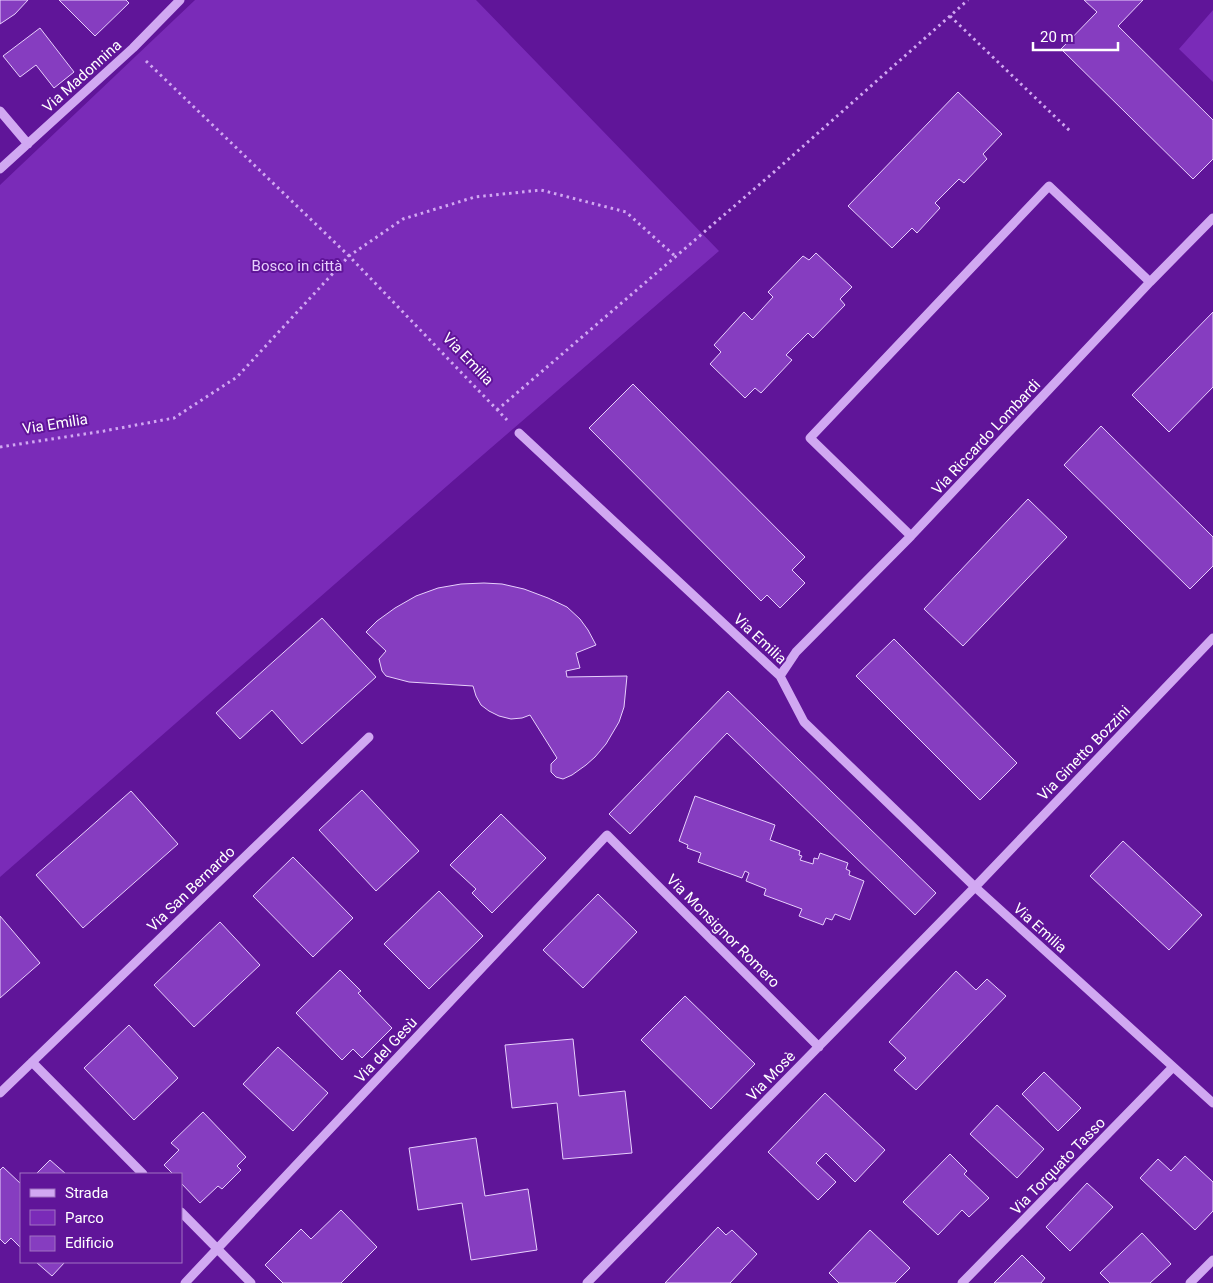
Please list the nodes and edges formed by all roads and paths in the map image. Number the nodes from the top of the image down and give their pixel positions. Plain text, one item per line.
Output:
1 (180, 0) edge
2 (968, 0) edge
3 (950, 16) junction
4 (133, 48) junction
5 (0, 111) edge
6 (1071, 132) dead end
7 (28, 144) junction
8 (0, 169) edge
9 (1213, 218) edge
10 (349, 256) junction
11 (676, 257) junction
12 (1150, 282) junction
13 (498, 410) junction
14 (519, 433) joint
15 (0, 447) edge
16 (911, 536) junction
17 (1213, 638) edge
18 (780, 676) junction
19 (369, 737) dead end
20 (607, 835) joint
21 (975, 887) junction
22 (819, 1047) junction
23 (32, 1062) junction
24 (1173, 1067) junction
25 (0, 1093) edge
26 (1213, 1104) edge
27 (142, 1173) edge
28 (182, 1213) edge
29 (217, 1249) junction
30 (1213, 1260) edge
31 (185, 1283) edge
32 (251, 1283) edge
33 (587, 1283) edge
34 (962, 1283) edge
35 (1190, 1283) edge

1 - 4 street, Via Madonnina
2 - 3 path
3 - 6 path
3 - 11 path
4 - 7 street, Via Madonnina
4 - 10 path, Via Emilia
5 - 7 street
7 - 8 street, Via Madonnina
9 - 12 street, Via Riccardo Lombardi
10 - 11 path, Via Emilia
10 - 13 path, Via Emilia
10 - 15 path, Via Emilia
11 - 13 path
12 - 16 street, Via Riccardo Lombardi
12 - 16 street
13 - 14 path, Via Emilia
14 - 18 street, Via Emilia
16 - 18 street, Via Riccardo Lombardi
17 - 21 street, Via Ginetto Bozzini
18 - 21 street, Via Emilia
19 - 23 street, Via San Bernardo
20 - 22 street, Via Monsignor Romero
20 - 29 street, Via del Gesù
21 - 22 street, Via Mosè
21 - 24 street, Via Emilia
22 - 33 street, Via Mosè
23 - 25 street, Via San Bernardo
23 - 27 street
24 - 26 street, Via Emilia
24 - 34 street, Via Torquato Tasso
28 - 29 street
29 - 31 street, Via del Gesù
29 - 32 street
30 - 35 street

